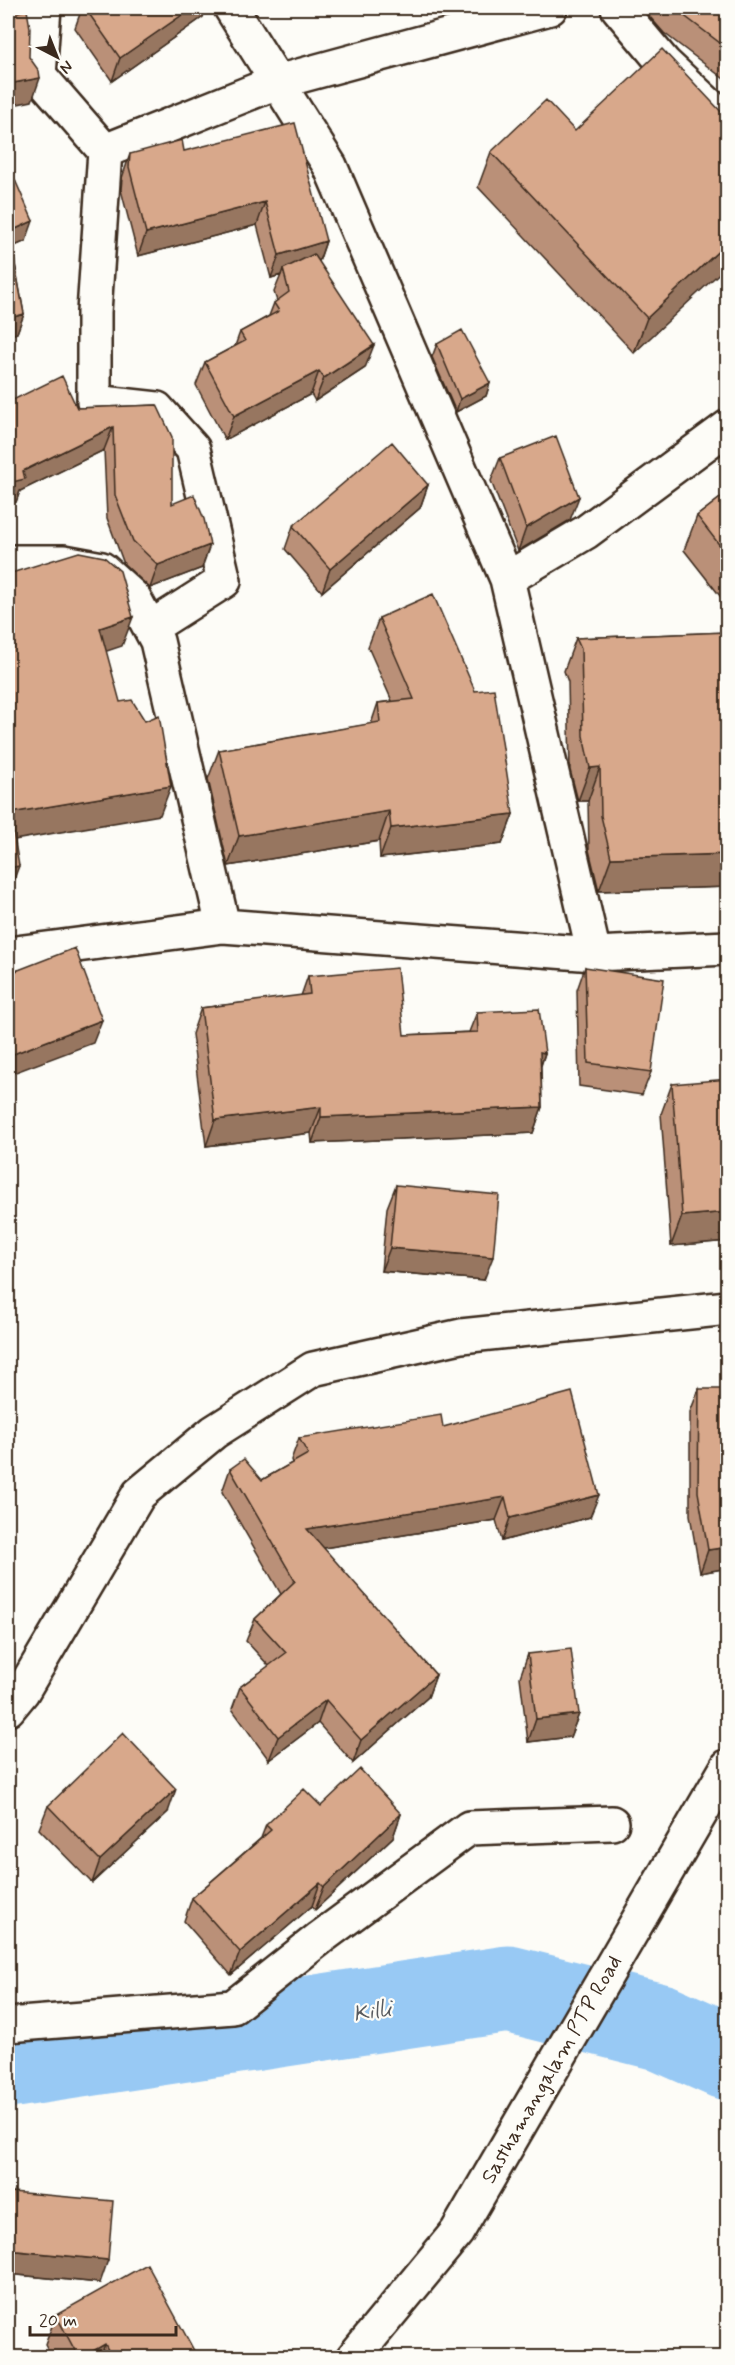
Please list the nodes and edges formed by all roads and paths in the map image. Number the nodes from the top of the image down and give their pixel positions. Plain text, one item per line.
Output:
1 (231, 8) edge
2 (549, 8) edge
3 (618, 8) edge
4 (30, 9) edge
5 (277, 82) junction
6 (728, 123) edge
7 (105, 151) junction
8 (728, 427) edge
9 (8, 562) edge
10 (507, 579) junction
11 (150, 628) junction
12 (223, 926) junction
13 (728, 948) edge
14 (8, 954) edge
15 (594, 954) junction
16 (728, 1308) edge
17 (728, 1313) edge
18 (525, 1329) junction
19 (8, 1709) edge
20 (728, 1766) edge
21 (612, 1823) dead end
22 (8, 2025) edge
23 (353, 2358) edge

1 - 5 street
2 - 5 street
3 - 6 street
4 - 7 street
5 - 7 street
5 - 10 street
7 - 11 street
8 - 10 street
9 - 11 street
10 - 15 street
11 - 12 street
12 - 14 street
12 - 15 street
13 - 15 street
16 - 18 street
17 - 18 street
18 - 19 street
20 - 23 street, Sasthamangalam PTP Road
21 - 22 street

